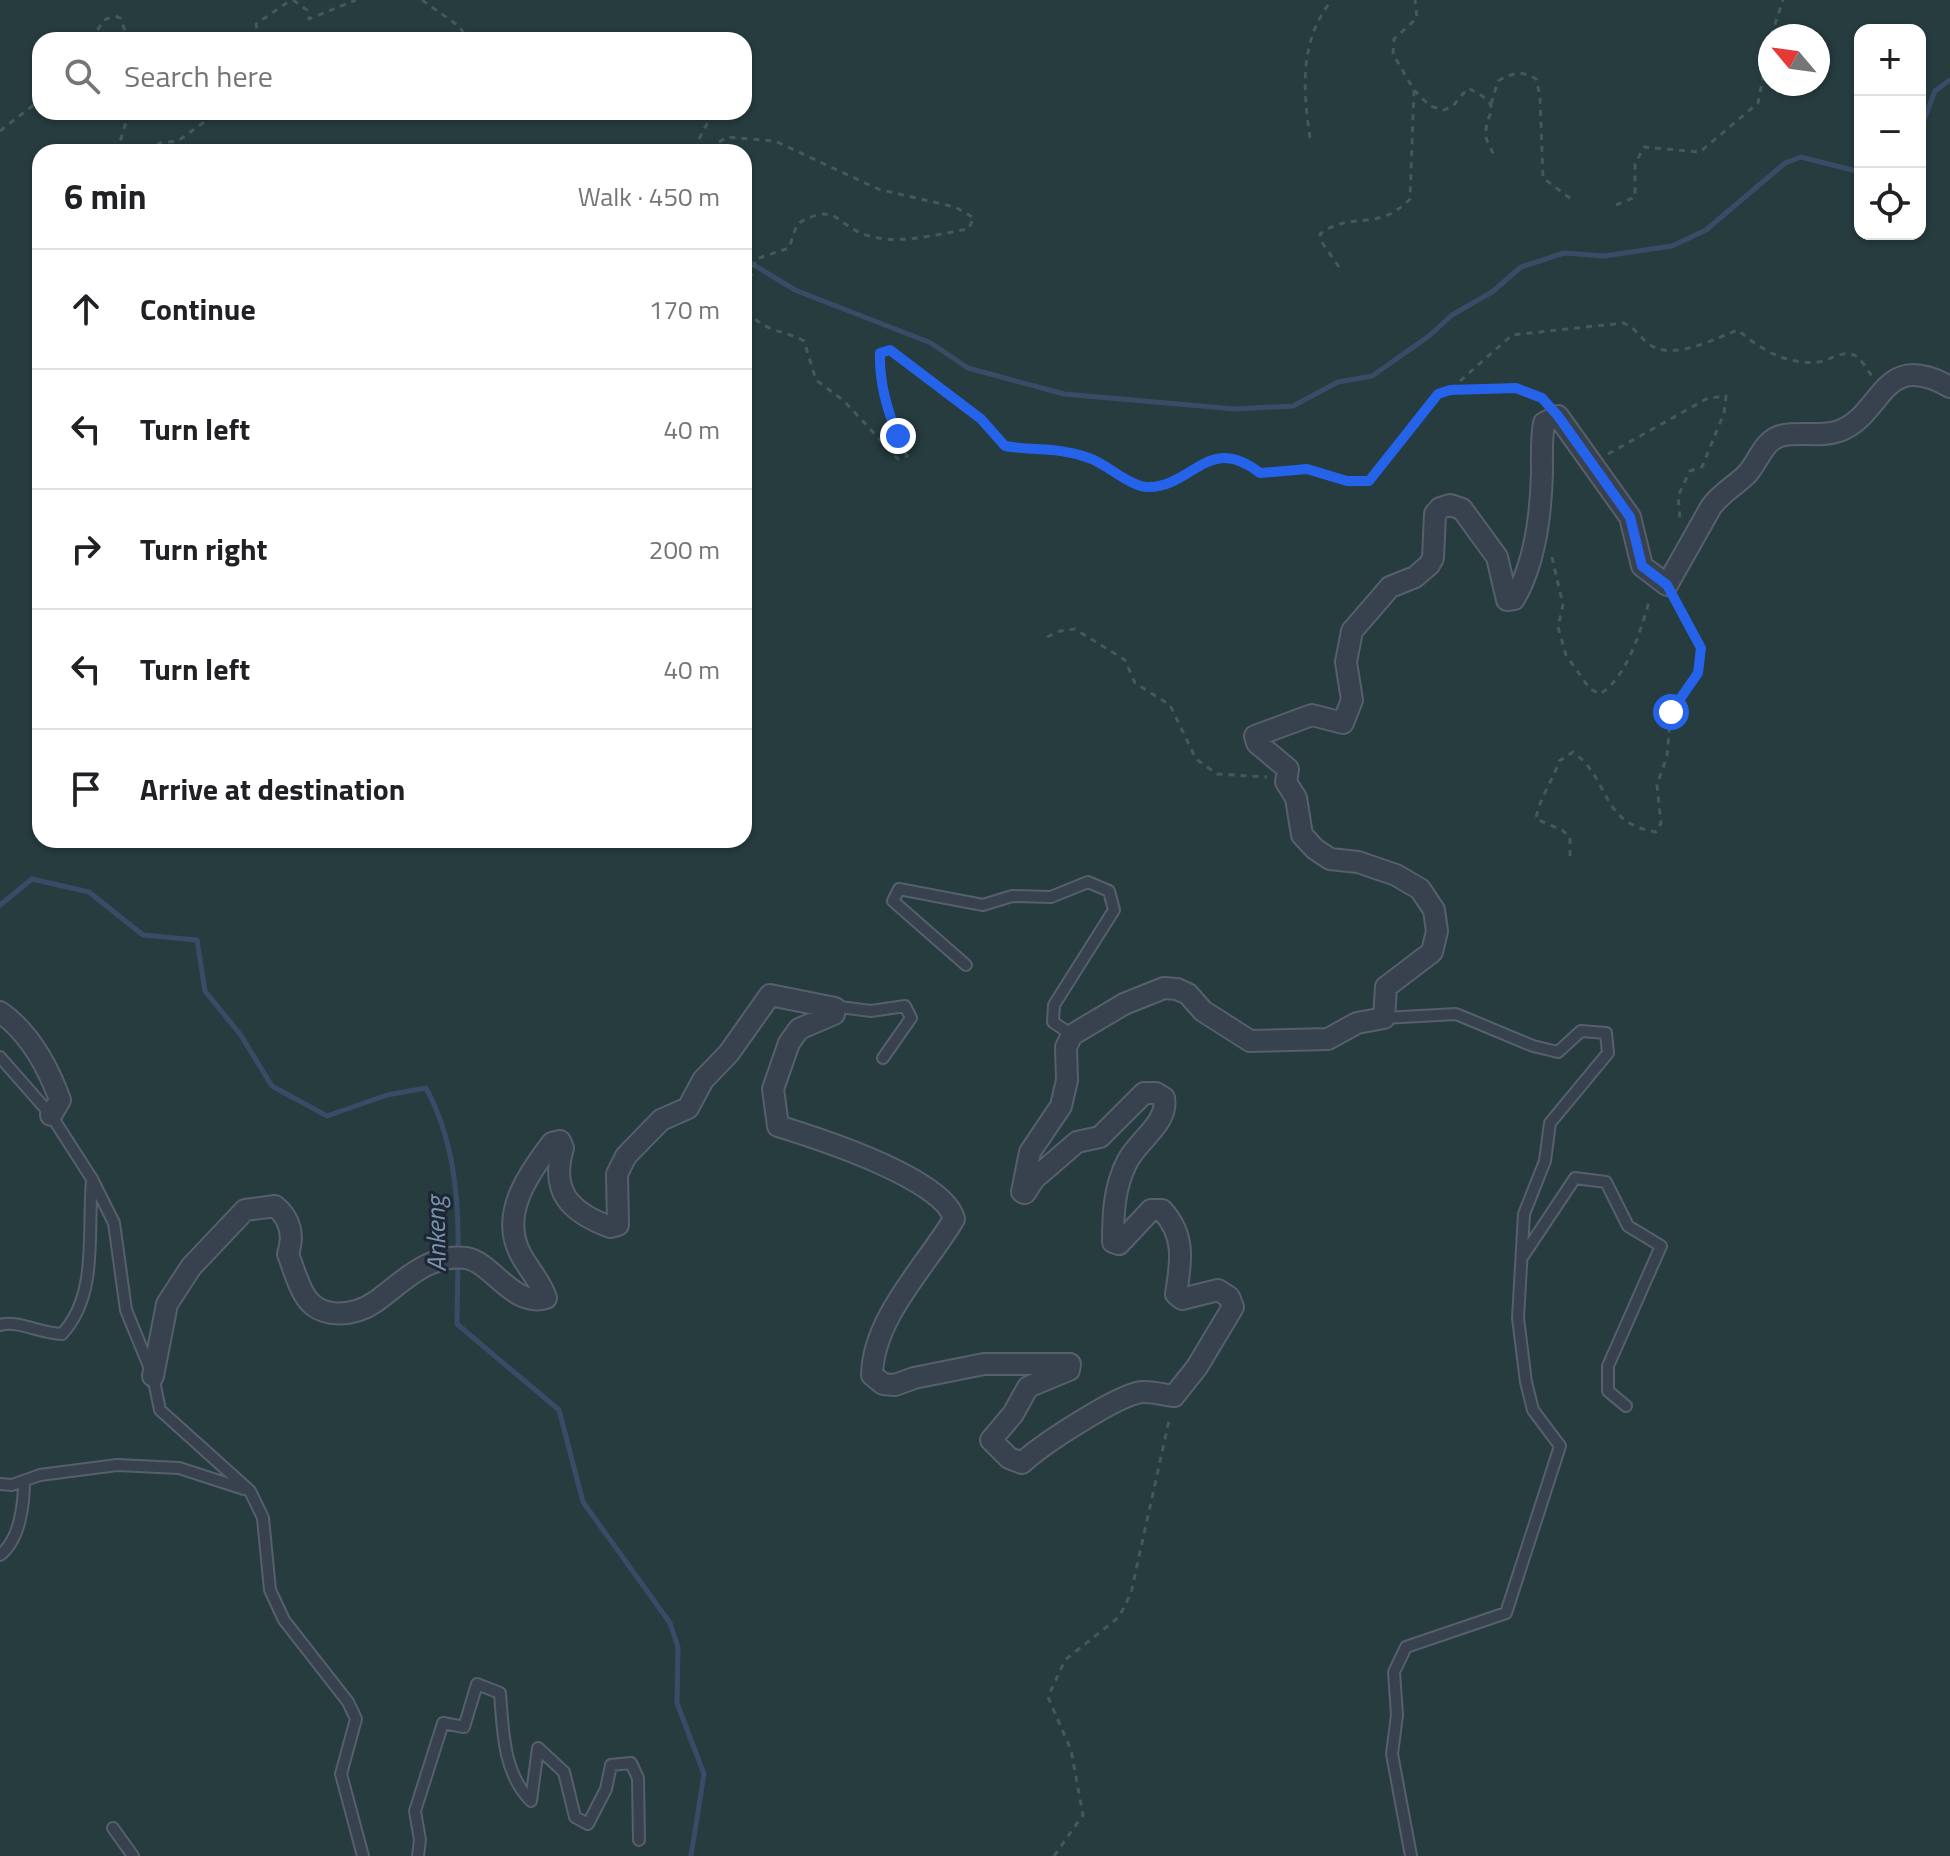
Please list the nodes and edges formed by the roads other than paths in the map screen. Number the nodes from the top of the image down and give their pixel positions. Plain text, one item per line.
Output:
1 (1950, 387) edge
2 (966, 965) dead end
3 (815, 1001) junction
4 (0, 1012) edge
5 (1384, 1018) junction
6 (1072, 1035) junction
7 (0, 1057) edge
8 (883, 1058) dead end
9 (51, 1115) junction
10 (92, 1179) junction
11 (1522, 1258) junction
12 (0, 1325) edge
13 (153, 1376) junction
14 (1626, 1406) dead end
15 (24, 1481) junction
16 (0, 1484) edge
17 (250, 1491) junction
18 (0, 1555) edge
19 (113, 1828) dead end
20 (639, 1840) dead end
21 (133, 1856) edge
22 (363, 1856) edge
23 (418, 1856) edge
24 (1411, 1856) edge

1 - 5 street
2 - 6 lane
3 - 6 street
3 - 8 lane
3 - 13 street
4 - 9 street
5 - 6 street
5 - 11 lane
7 - 9 lane
9 - 10 lane
10 - 12 lane
10 - 13 lane
11 - 14 lane
11 - 24 lane
13 - 17 lane
15 - 16 lane
15 - 17 lane
15 - 18 lane
17 - 22 lane
19 - 21 lane
20 - 23 lane

